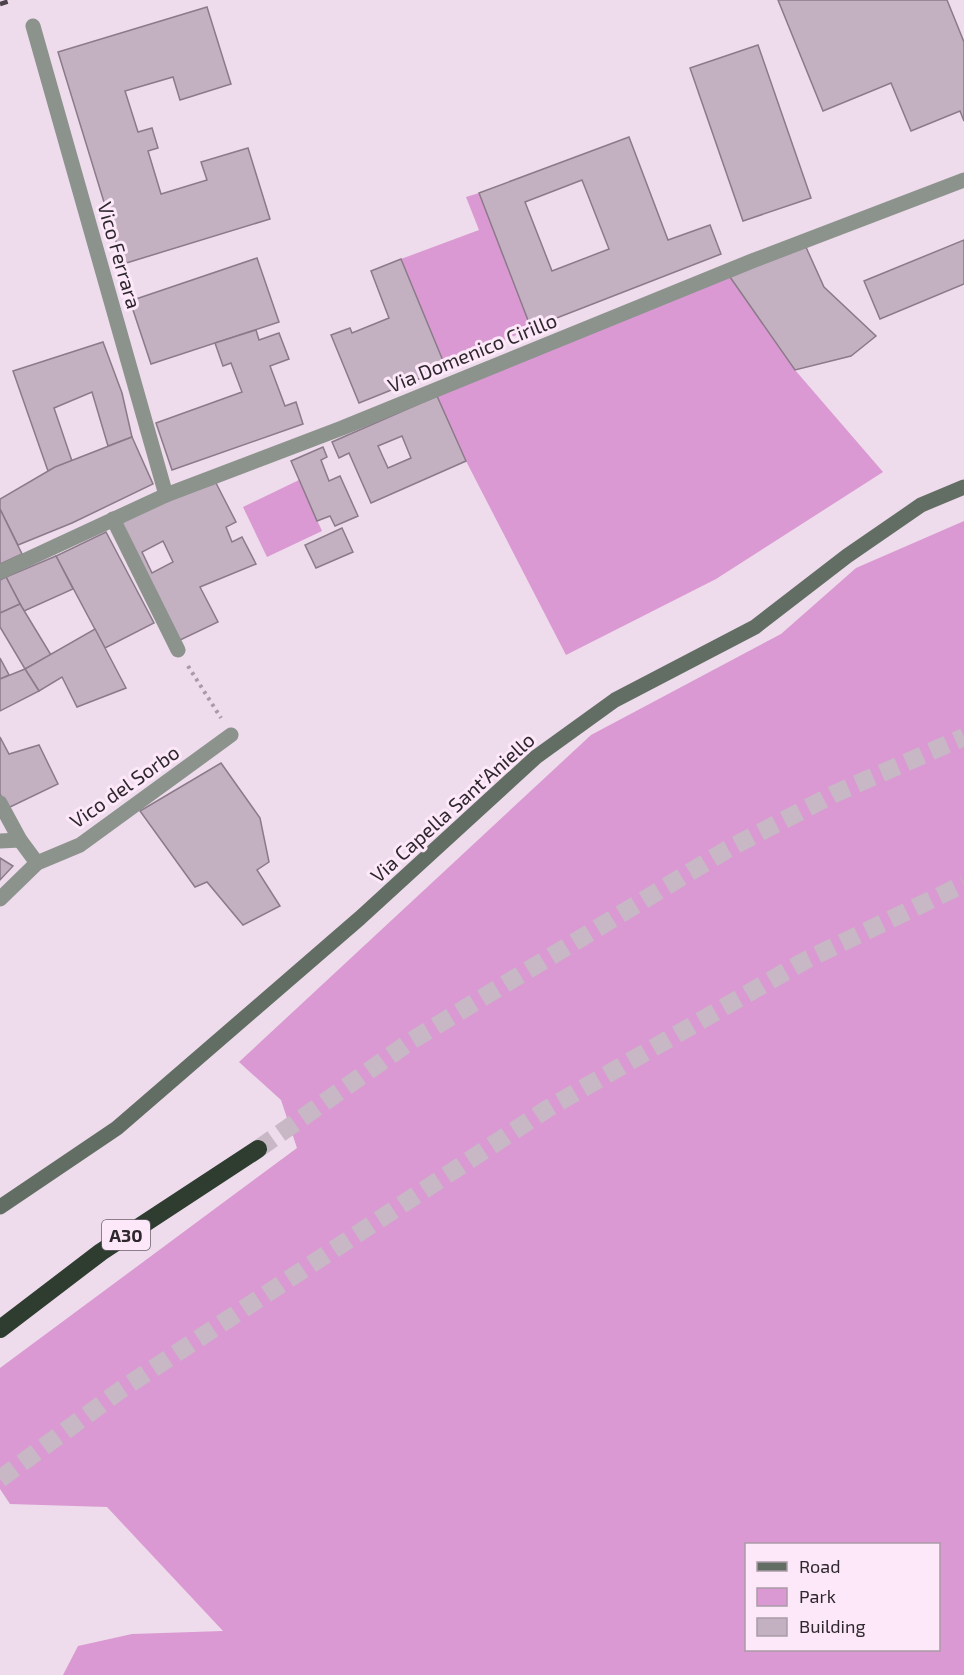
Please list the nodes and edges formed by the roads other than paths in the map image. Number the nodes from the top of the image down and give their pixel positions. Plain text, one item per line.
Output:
1 (33, 26) dead end
2 (964, 180) edge
3 (964, 487) edge
4 (166, 495) junction
5 (113, 519) junction
6 (0, 572) edge
7 (178, 650) road end
8 (231, 735) road end
9 (0, 803) edge
10 (20, 840) junction
11 (0, 841) edge
12 (37, 863) junction
13 (0, 899) edge
14 (258, 1149) tunnel mouth
15 (0, 1207) edge
16 (0, 1329) edge

1 - 4 street, Vico Ferrara
2 - 4 street, Via Domenico Cirillo
3 - 15 main road, Via Capella Sant'Aniello
4 - 5 street, Via Domenico Cirillo
5 - 6 street, Via Domenico Cirillo
5 - 7 street
8 - 12 street, Vico del Sorbo
9 - 10 street
10 - 11 street
10 - 12 street
12 - 13 street
14 - 16 highway, A30

